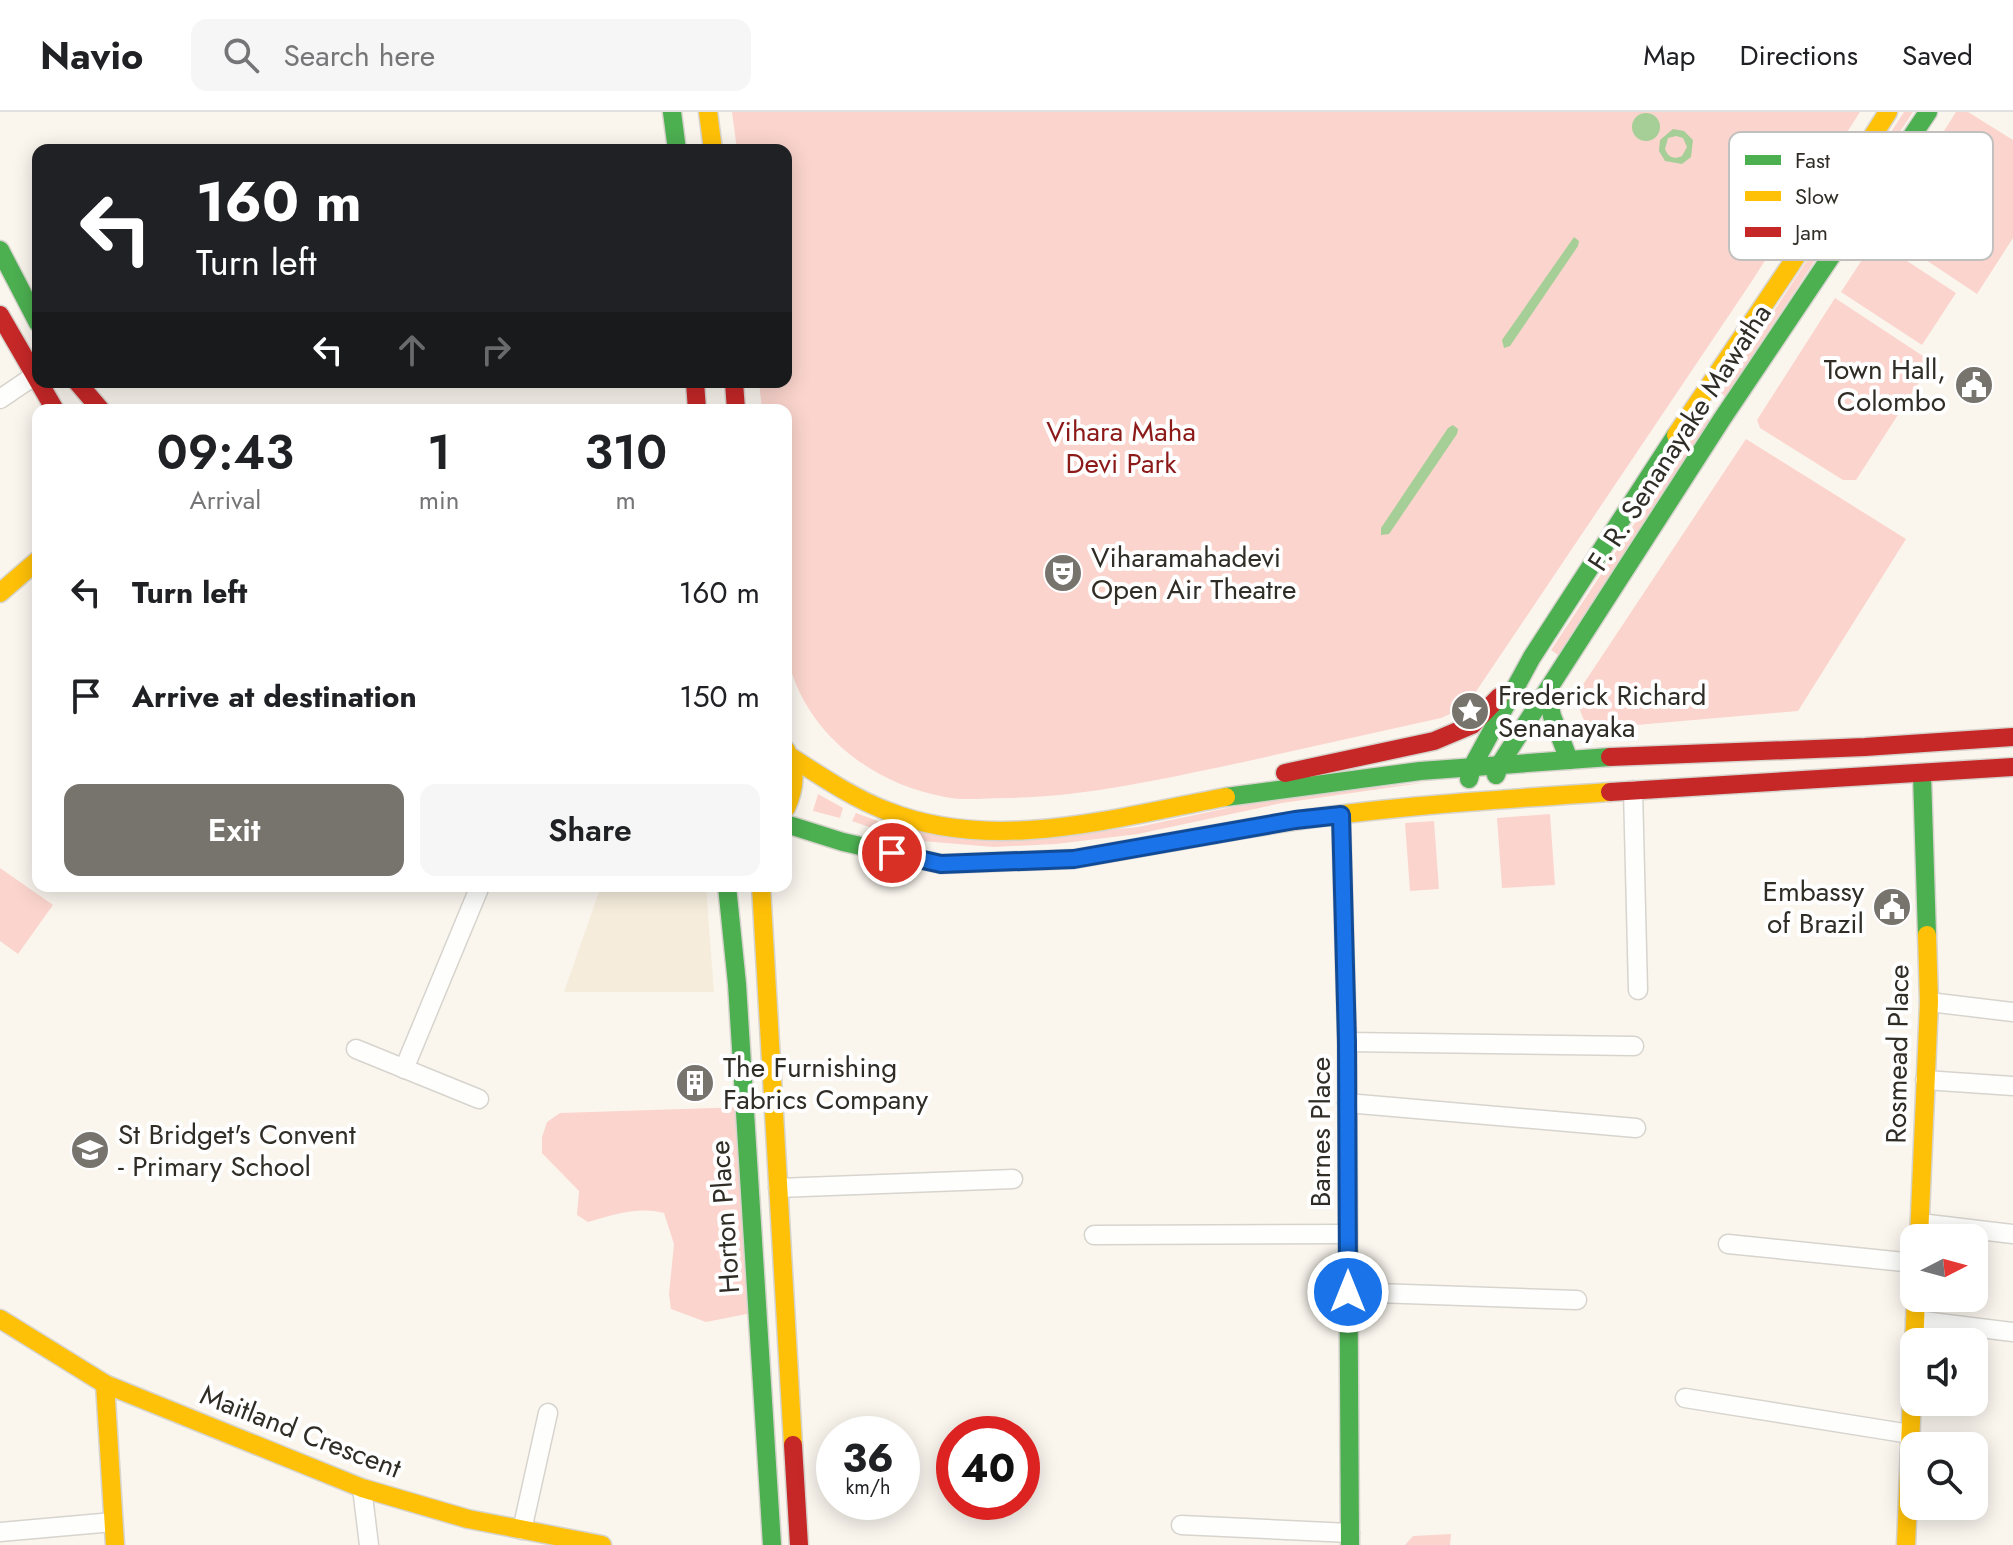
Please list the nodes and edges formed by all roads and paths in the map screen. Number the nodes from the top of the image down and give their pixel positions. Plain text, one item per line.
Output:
1 (672, 112) edge
2 (708, 112) edge
3 (1888, 112) edge
4 (1928, 112) edge
5 (1875, 132) edge
6 (1915, 132) edge
7 (676, 144) edge
8 (712, 144) edge
9 (0, 250) edge
10 (1794, 260) edge
11 (1829, 260) edge
12 (32, 311) edge
13 (0, 315) edge
14 (32, 372) edge
15 (32, 377) edge
16 (82, 388) edge
17 (0, 399) edge
18 (96, 404) edge
19 (32, 565) edge
20 (0, 593) edge
21 (1532, 657) junction
22 (1547, 691) junction
23 (2013, 737) edge
24 (792, 757) edge
25 (1569, 760) junction
26 (1500, 764) junction
27 (792, 765) edge
28 (1472, 767) junction
29 (2013, 767) edge
30 (1922, 775) junction
31 (1633, 790) junction
32 (1238, 794) junction
33 (792, 795) edge
34 (1489, 800) junction
35 (1463, 802) junction
36 (1341, 815) junction
37 (792, 826) edge
38 (478, 892) edge
39 (728, 892) edge
40 (761, 892) edge
41 (1638, 990) dead end
42 (1929, 1002) junction
43 (2013, 1012) edge
44 (1347, 1042) junction
45 (1634, 1046) dead end
46 (356, 1049) dead end
47 (404, 1069) junction
48 (1925, 1080) junction
49 (2013, 1086) edge
50 (479, 1099) dead end
51 (1347, 1103) junction
52 (1636, 1128) dead end
53 (1013, 1179) dead end
54 (778, 1188) junction
55 (1920, 1224) edge
56 (1988, 1233) edge
57 (1348, 1234) junction
58 (2013, 1234) edge
59 (1094, 1235) dead end
60 (1728, 1244) dead end
61 (1900, 1262) edge
62 (1348, 1292) junction
63 (1577, 1300) dead end
64 (1915, 1312) edge
65 (0, 1319) edge
66 (1915, 1320) junction
67 (2013, 1332) edge
68 (105, 1384) junction
69 (1685, 1398) dead end
70 (548, 1413) dead end
71 (1900, 1432) edge
72 (1910, 1432) edge
73 (362, 1488) junction
74 (1907, 1520) edge
75 (113, 1522) junction
76 (1181, 1525) dead end
77 (0, 1532) edge
78 (518, 1535) edge
79 (1350, 1539) edge
80 (595, 1544) edge
81 (115, 1545) edge
82 (369, 1545) edge
83 (772, 1545) edge
84 (799, 1545) edge
85 (1906, 1545) edge

1 - 7 main road
2 - 8 main road
3 - 5 main road, F. R. Senanayake Mawatha
4 - 6 main road, F. R. Senanayake Mawatha
9 - 12 main road
10 - 21 main road, F. R. Senanayake Mawatha
11 - 22 main road, F. R. Senanayake Mawatha
13 - 14 main road
15 - 17 street
16 - 18 main road
19 - 20 main road
21 - 28 main road, F. R. Senanayake Mawatha
21 - 32 main road
22 - 25 main road
22 - 26 main road, F. R. Senanayake Mawatha
23 - 25 main road
24 - 32 main road
25 - 26 main road
26 - 28 main road
26 - 34 main road, F. R. Senanayake Mawatha
27 - 33 main road
28 - 32 main road
28 - 35 main road, F. R. Senanayake Mawatha
29 - 30 main road
30 - 31 main road
30 - 42 main road, Rosmead Place
31 - 34 main road
31 - 41 street
34 - 35 main road
35 - 36 main road
36 - 37 main road
36 - 44 main road, Barnes Place
38 - 47 street
39 - 83 main road, Horton Place
40 - 54 main road, Horton Place
42 - 43 street
42 - 48 main road, Rosmead Place
44 - 45 street
44 - 51 main road, Barnes Place
46 - 47 street
47 - 50 street
48 - 49 street
48 - 55 main road, Rosmead Place
51 - 52 street
51 - 57 main road, Barnes Place
53 - 54 street
54 - 84 main road, Horton Place
56 - 58 street
57 - 59 street
57 - 62 main road, Barnes Place
60 - 61 street
62 - 63 street
62 - 79 main road, Barnes Place
64 - 66 main road
65 - 68 main road, Maitland Crescent
66 - 67 street
66 - 72 main road
68 - 73 main road, Maitland Crescent
68 - 75 main road
69 - 71 street
70 - 78 street
73 - 78 main road, Maitland Crescent
73 - 82 street
74 - 85 main road
75 - 77 street
75 - 81 main road
76 - 79 street
78 - 80 main road, Maitland Crescent

